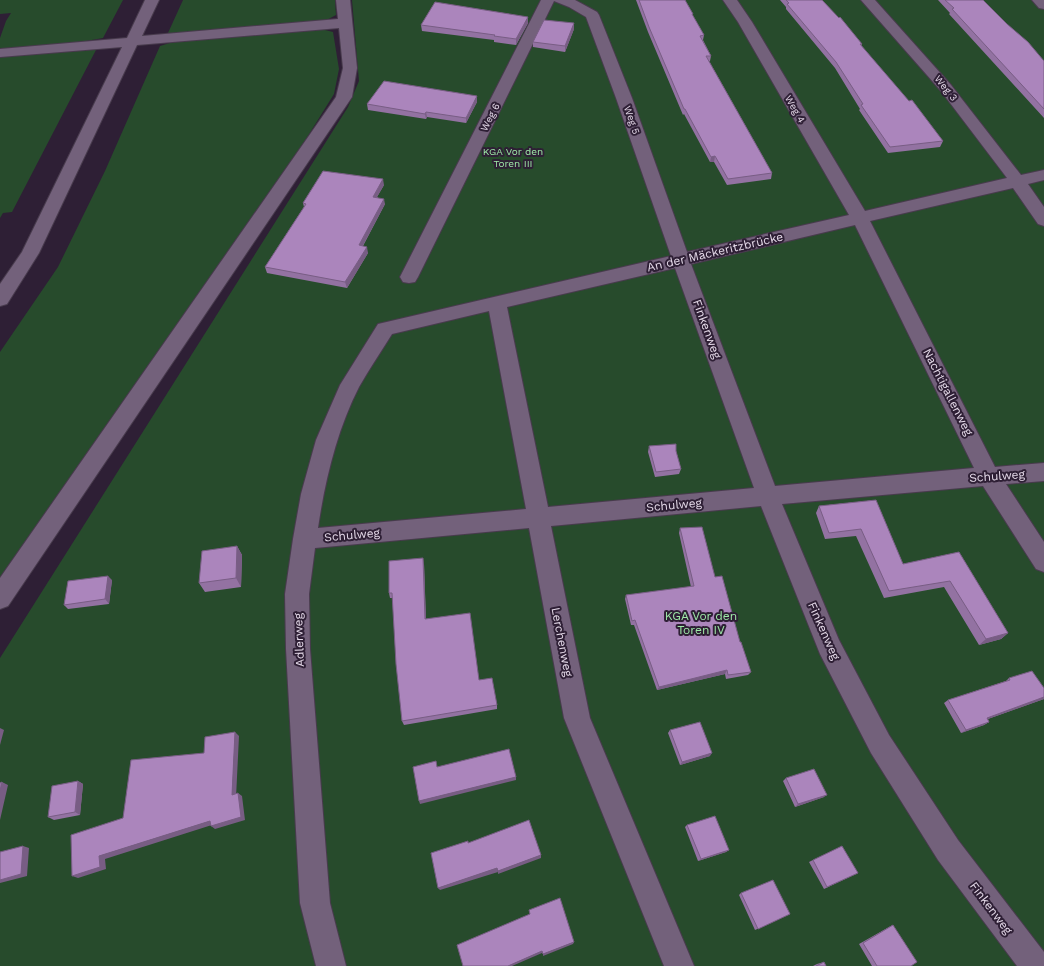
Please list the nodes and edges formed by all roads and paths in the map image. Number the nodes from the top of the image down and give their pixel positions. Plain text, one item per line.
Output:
1 (152, 0) edge
2 (343, 0) edge
3 (548, 0) edge
4 (560, 0) edge
5 (730, 0) edge
6 (868, 0) edge
7 (1039, 0) edge
8 (1044, 5) edge
9 (345, 23) junction
10 (133, 42) junction
11 (0, 53) edge
12 (1044, 175) edge
13 (1018, 182) junction
14 (860, 218) junction
15 (1044, 220) edge
16 (681, 260) junction
17 (409, 277) dead end
18 (0, 299) edge
19 (498, 302) junction
20 (385, 329) joint
21 (1044, 472) edge
22 (989, 476) junction
23 (768, 496) junction
24 (538, 518) junction
25 (304, 539) junction
26 (1044, 562) edge
27 (0, 598) edge
28 (331, 966) edge
29 (679, 966) edge
30 (1036, 966) edge

1 - 10 lane
2 - 9 lane
3 - 17 lane, Weg 6
4 - 16 lane, Weg 5
5 - 14 lane, Weg 4
6 - 13 lane, Weg 3
7 - 8 lane
9 - 10 lane
9 - 27 lane
10 - 11 lane
10 - 18 lane
12 - 13 lane, An der Mäckeritzbrücke
13 - 14 lane, An der Mäckeritzbrücke
13 - 15 lane, Weg 3
14 - 16 lane, An der Mäckeritzbrücke
14 - 22 lane, Nachtigallenweg
16 - 19 lane, An der Mäckeritzbrücke
16 - 23 lane, Finkenweg
19 - 20 lane, An der Mäckeritzbrücke
19 - 24 lane, Lerchenweg
20 - 25 lane, Adlerweg
21 - 22 lane, Schulweg
22 - 23 lane, Schulweg
22 - 26 lane, Nachtigallenweg
23 - 24 lane, Schulweg
23 - 30 lane, Finkenweg
24 - 25 lane, Schulweg
24 - 29 lane, Lerchenweg
25 - 28 lane, Adlerweg

